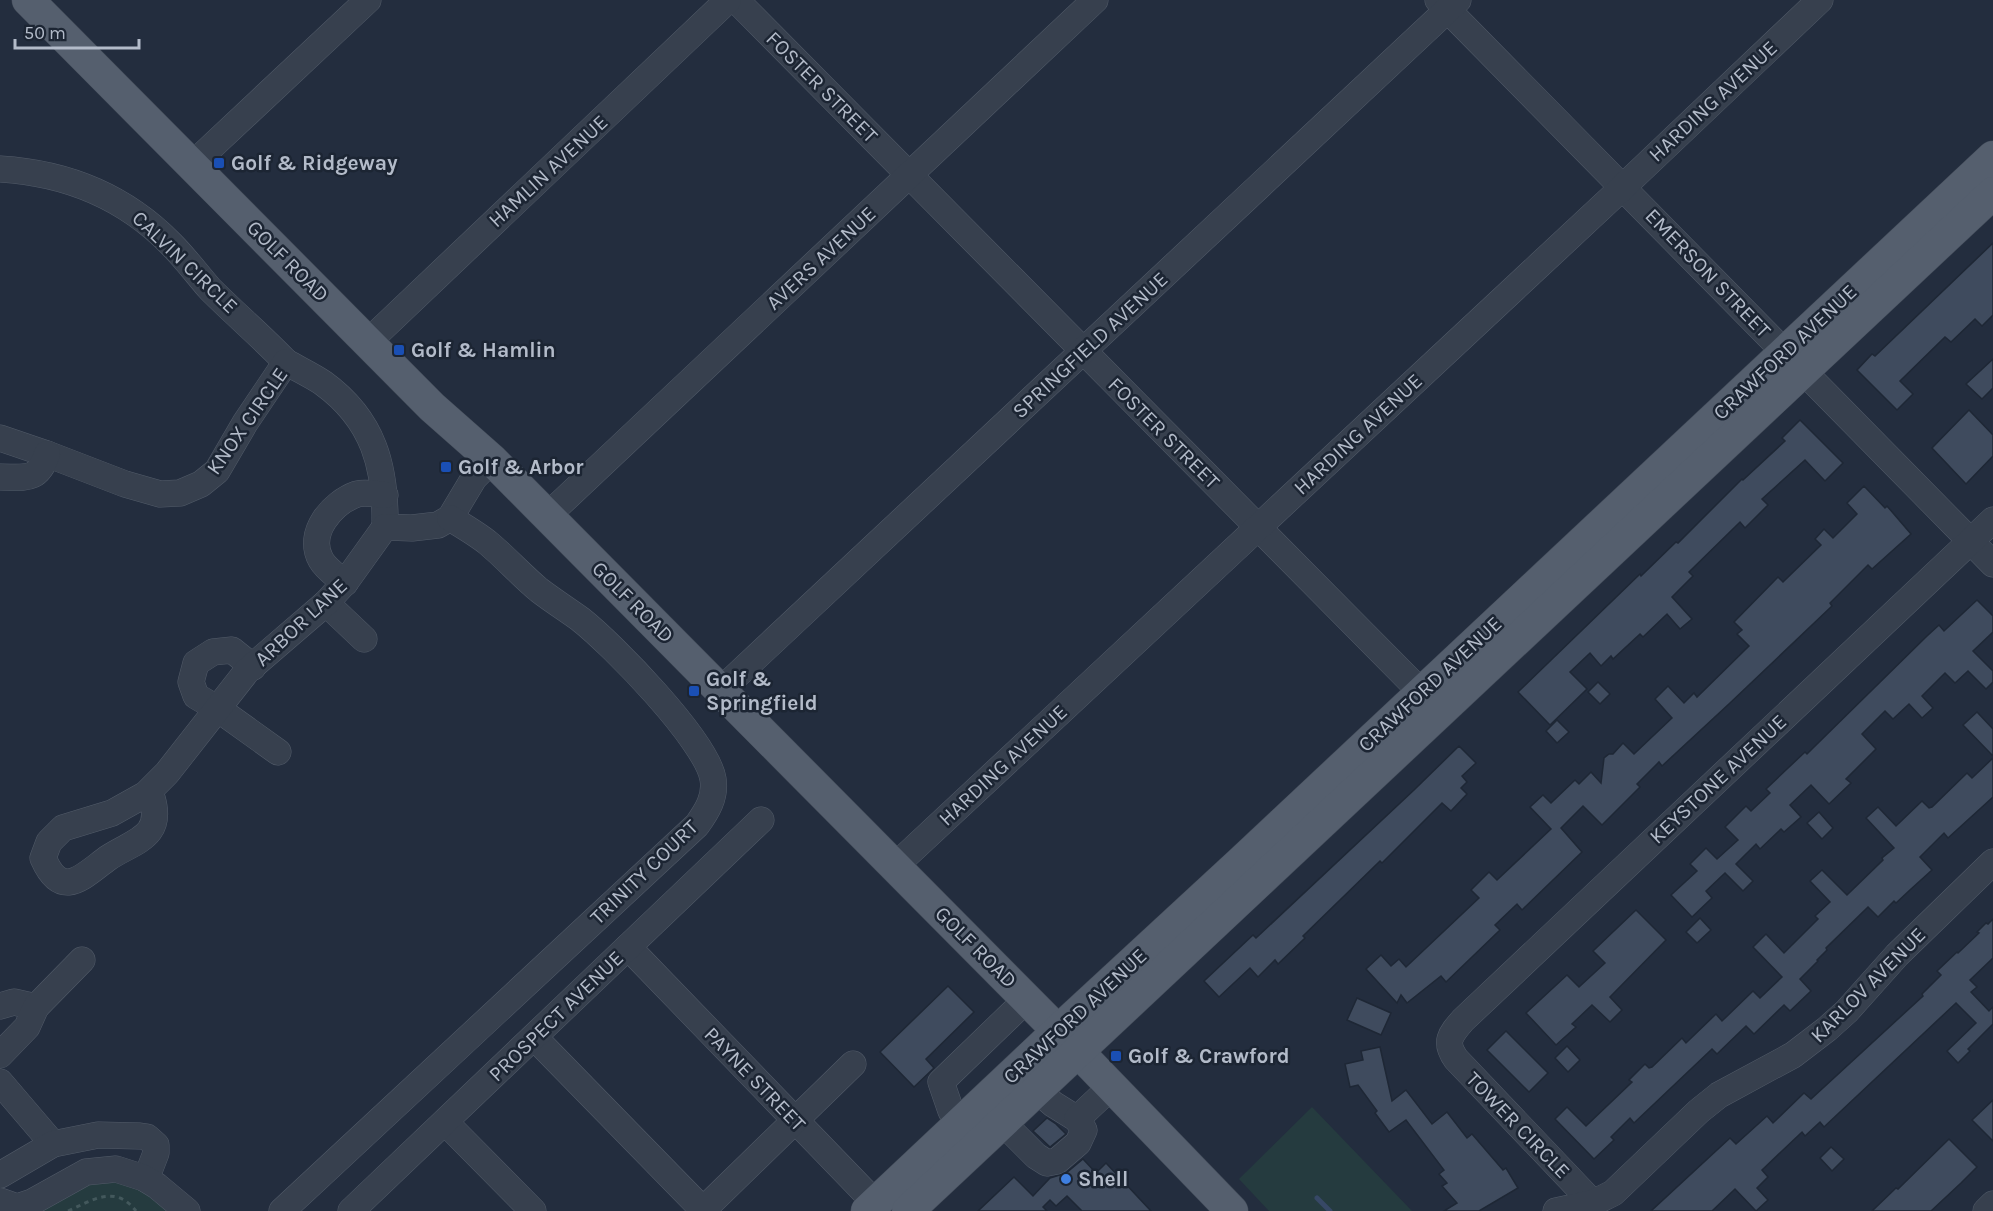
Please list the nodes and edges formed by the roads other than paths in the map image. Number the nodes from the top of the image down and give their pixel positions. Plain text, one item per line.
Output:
1 (28, 0) edge
2 (368, 0) edge
3 (728, 0) edge
4 (736, 0) edge
5 (1095, 0) edge
6 (1820, 0) edge
7 (1448, 3) edge
8 (1993, 157) edge
9 (192, 165) junction
10 (0, 169) edge
11 (909, 174) junction
12 (1623, 187) junction
13 (1993, 193) edge
14 (368, 342) junction
15 (1084, 351) junction
16 (1794, 361) junction
17 (286, 362) junction
18 (0, 438) edge
19 (47, 454) junction
20 (492, 460) junction
21 (0, 477) edge
22 (385, 495) junction
23 (548, 516) junction
24 (450, 518) junction
25 (1993, 520) edge
26 (385, 527) junction
27 (1258, 527) junction
28 (1971, 541) junction
29 (1993, 564) edge
30 (345, 583) junction
31 (326, 603) junction
32 (364, 639) dead end
33 (253, 667) junction
34 (721, 690) junction
35 (1431, 702) junction
36 (218, 708) junction
37 (278, 752) dead end
38 (146, 794) dead end
39 (761, 820) dead end
40 (1993, 862) edge
41 (895, 866) junction
42 (628, 947) junction
43 (82, 960) dead end
44 (1027, 999) junction
45 (0, 1006) edge
46 (36, 1006) junction
47 (534, 1037) junction
48 (1068, 1041) junction
49 (1449, 1042) joint
50 (0, 1055) edge
51 (853, 1064) dead end
52 (1112, 1086) junction
53 (1037, 1090) junction
54 (5, 1098) edge
55 (1077, 1119) junction
56 (795, 1120) junction
57 (962, 1121) junction
58 (445, 1122) junction
59 (1002, 1122) junction
60 (53, 1144) junction
61 (0, 1174) edge
62 (146, 1179) junction
63 (0, 1201) edge
64 (1593, 1203) junction
65 (1993, 1204) edge
66 (875, 1208) edge
67 (354, 1210) edge
68 (187, 1211) edge
69 (282, 1211) edge
70 (533, 1211) edge
71 (908, 1211) edge
72 (1232, 1211) edge
73 (1556, 1211) edge
74 (1986, 1211) edge

1 - 9 main road, GOLF ROAD
2 - 9 street
3 - 14 street, HAMLIN AVENUE
4 - 11 street, FOSTER STREET
5 - 11 street, AVERS AVENUE
6 - 12 street, HARDING AVENUE
7 - 12 street, EMERSON STREET
7 - 15 street, SPRINGFIELD AVENUE
8 - 16 main road, CRAWFORD AVENUE
9 - 14 main road, GOLF ROAD
10 - 17 street, CALVIN CIRCLE
11 - 15 street, FOSTER STREET
11 - 23 street, AVERS AVENUE
12 - 16 street, EMERSON STREET
12 - 27 street, HARDING AVENUE
13 - 16 main road, CRAWFORD AVENUE
14 - 20 main road, GOLF ROAD
15 - 27 street, FOSTER STREET
15 - 34 street, SPRINGFIELD AVENUE
16 - 28 street, EMERSON STREET
16 - 35 main road, CRAWFORD AVENUE
17 - 19 street, KNOX CIRCLE
17 - 22 street, KNOX CIRCLE
18 - 19 street, KNOX CIRCLE
19 - 21 street
20 - 23 main road, GOLF ROAD
20 - 24 street
22 - 26 street, KNOX CIRCLE
22 - 30 street
23 - 34 main road, GOLF ROAD
24 - 26 street
24 - 69 street, TRINITY COURT
25 - 28 street, KEYSTONE AVENUE
26 - 30 street, ARBOR LANE
27 - 35 street, FOSTER STREET
27 - 41 street, HARDING AVENUE
28 - 29 street, EMERSON STREET
28 - 49 street, KEYSTONE AVENUE
30 - 31 street, ARBOR LANE
31 - 32 street
31 - 33 street, ARBOR LANE
33 - 36 street, ARBOR LANE
33 - 36 street
34 - 41 main road, GOLF ROAD
35 - 48 main road, CRAWFORD AVENUE
36 - 37 street
36 - 38 street, ARBOR LANE
39 - 42 street, PROSPECT AVENUE
40 - 64 street, KARLOV AVENUE
41 - 44 main road, GOLF ROAD
42 - 47 street, PROSPECT AVENUE
42 - 56 street, PAYNE STREET
43 - 46 street
44 - 48 main road, GOLF ROAD
44 - 57 street
45 - 46 street
46 - 50 street
47 - 56 street
47 - 58 street, PROSPECT AVENUE
48 - 52 main road, GOLF ROAD
48 - 53 main road, CRAWFORD AVENUE
48 - 57 main road, CRAWFORD AVENUE
49 - 64 street, TOWER CIRCLE
51 - 56 street
52 - 55 street
52 - 72 main road, GOLF ROAD
53 - 55 street
53 - 59 main road, CRAWFORD AVENUE
54 - 60 street
55 - 59 street
56 - 66 street, PAYNE STREET
57 - 66 main road, CRAWFORD AVENUE
58 - 67 street, PROSPECT AVENUE
58 - 70 street
59 - 71 main road, CRAWFORD AVENUE
60 - 61 street
60 - 62 street
62 - 63 street
62 - 68 street
64 - 73 street, KARLOV AVENUE
65 - 74 street

